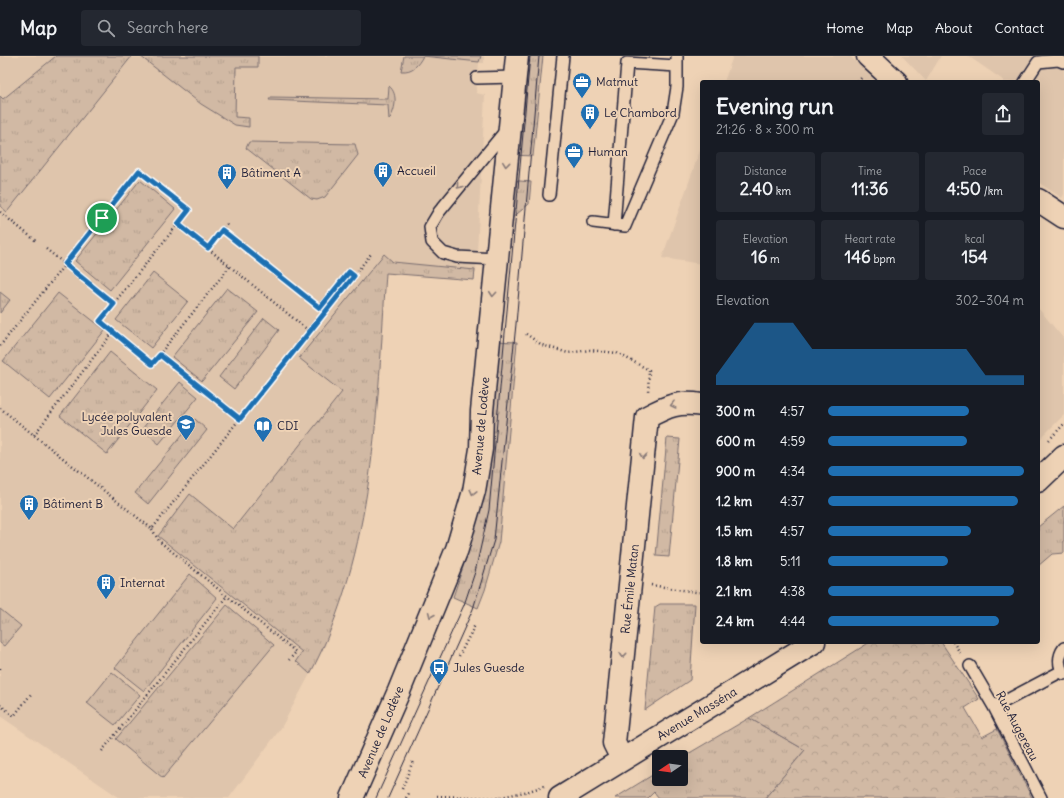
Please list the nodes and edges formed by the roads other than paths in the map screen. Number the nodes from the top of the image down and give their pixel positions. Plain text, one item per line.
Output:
1 (563, 56) edge
2 (868, 56) edge
3 (1040, 59) edge
4 (678, 61) edge
5 (1063, 62) dead end
6 (516, 66) edge
7 (478, 78) dead end
8 (894, 80) edge
9 (1026, 80) edge
10 (511, 124) junction
11 (549, 195) dead end
12 (1040, 201) edge
13 (1064, 217) edge
14 (593, 222) dead end
15 (614, 225) junction
16 (497, 259) junction
17 (700, 405) edge
18 (1064, 456) edge
19 (1041, 475) edge
20 (811, 644) edge
21 (1064, 648) edge
22 (970, 666) dead end
23 (1063, 672) edge
24 (994, 707) junction
25 (622, 759) junction
26 (352, 798) edge
27 (560, 798) edge
28 (1041, 798) edge

1 - 11 lane
2 - 8 street
3 - 5 lane
3 - 9 lane
4 - 15 lane
4 - 15 lane
6 - 7 lane
6 - 10 street, Avenue de Lodève
10 -> 16 street, Avenue de Lodève
10 -> 16 lane
12 - 13 street
14 - 15 lane
16 -> 26 street, Avenue de Lodève
17 -> 25 street, Rue Émile Matan
18 - 19 street
20 - 25 street, Avenue Masséna
21 - 23 lane
22 - 24 lane, Rue Augereau
23 - 24 lane
24 - 28 lane, Rue Augereau
25 - 27 street, Avenue Masséna

